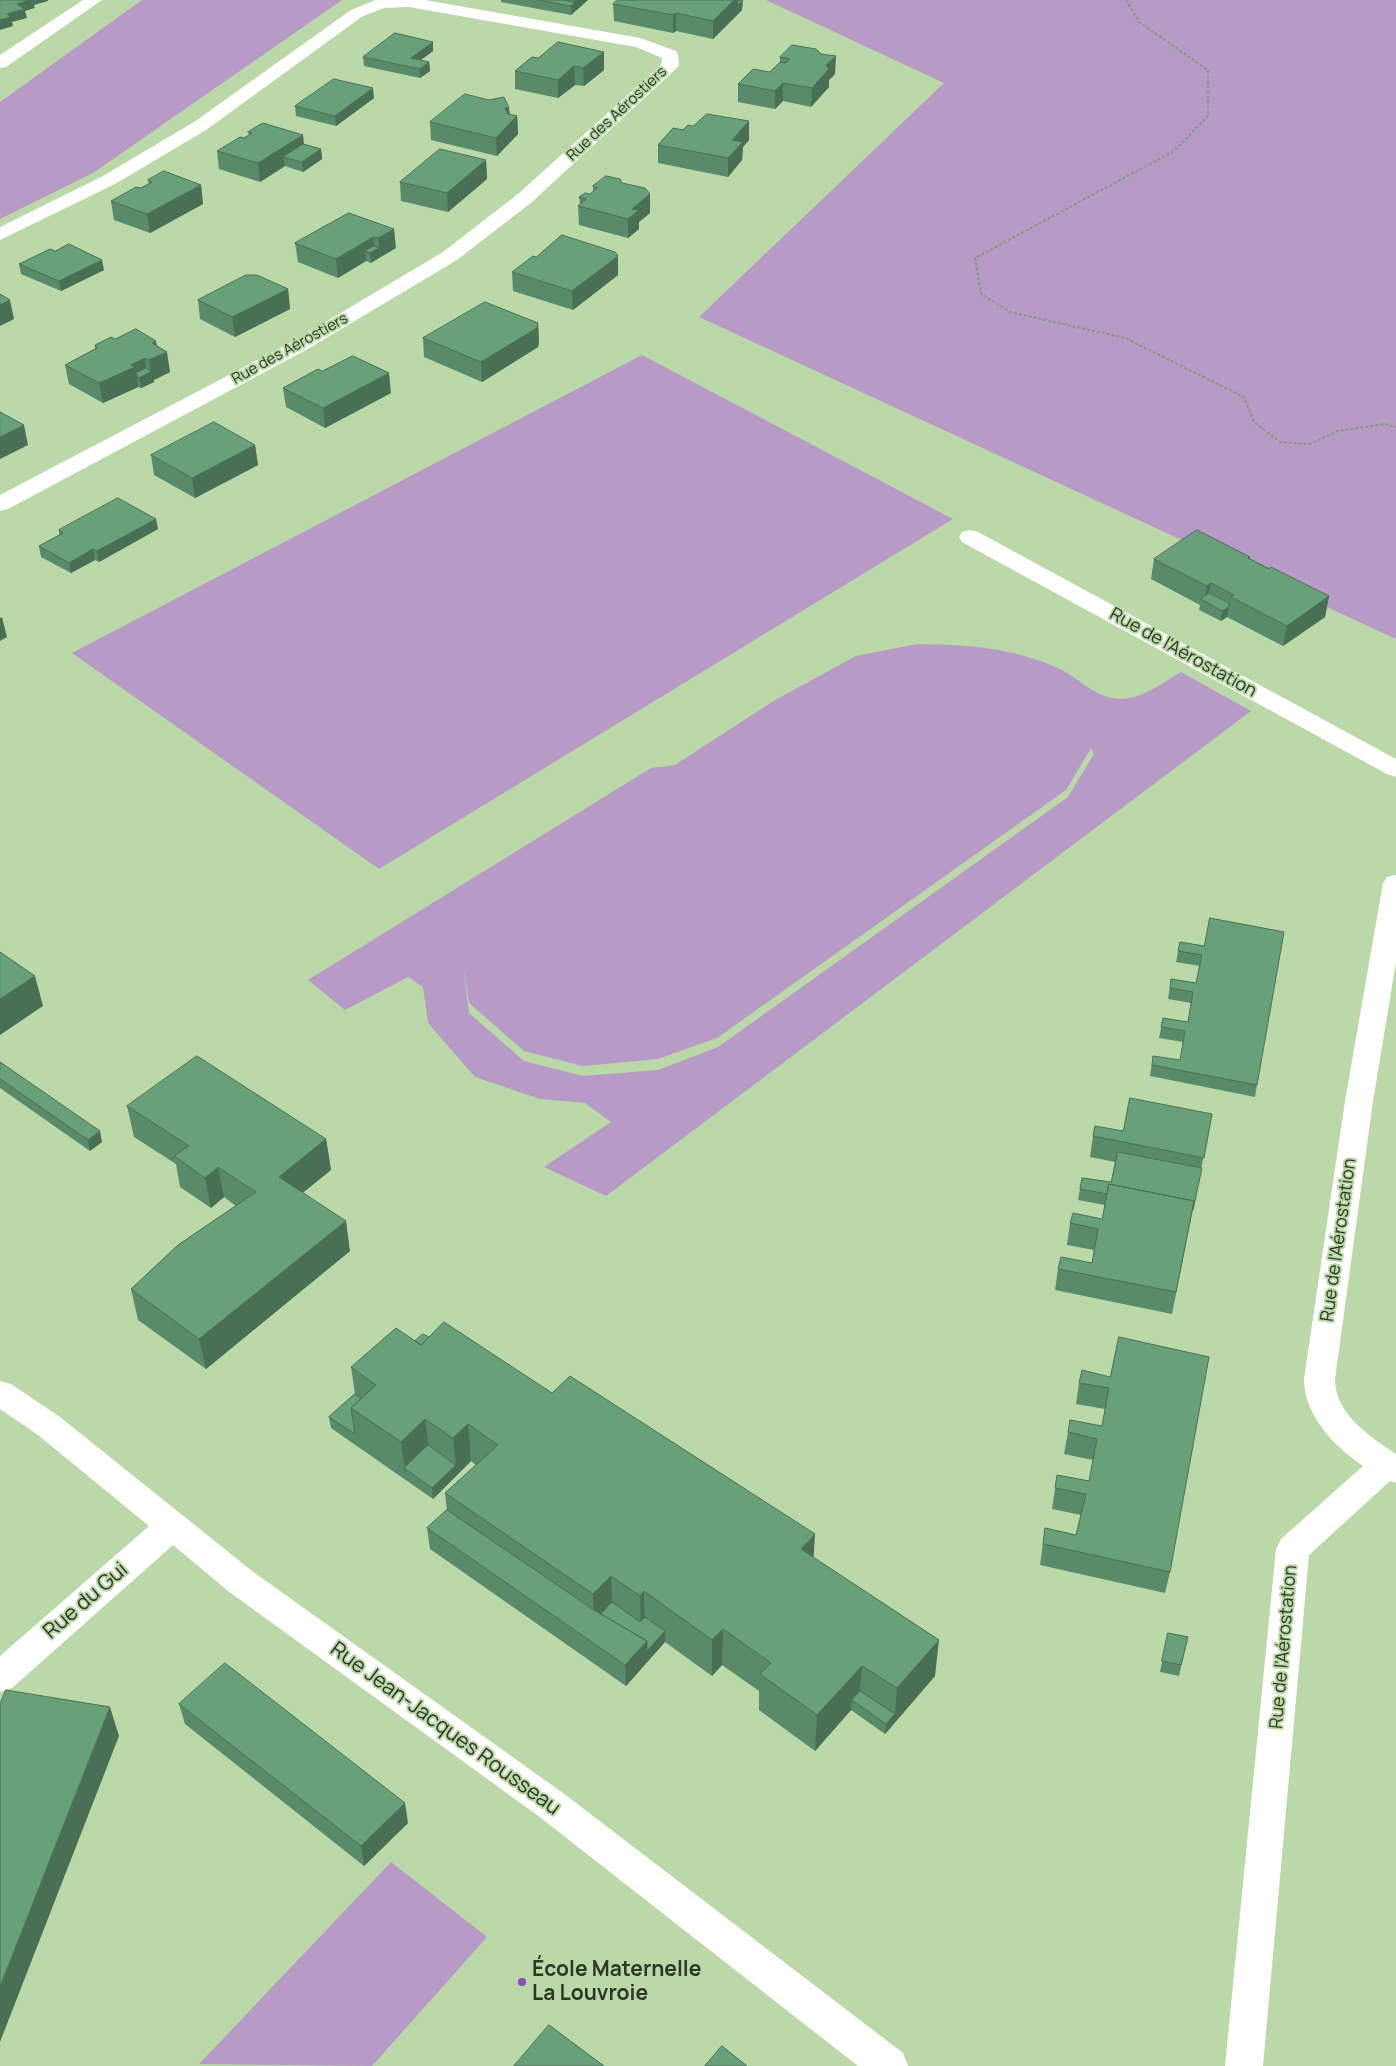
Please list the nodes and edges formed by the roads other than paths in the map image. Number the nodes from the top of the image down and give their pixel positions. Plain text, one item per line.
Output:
1 (94, 0) edge
2 (381, 1) edge
3 (0, 63) edge
4 (0, 234) edge
5 (0, 504) edge
6 (970, 537) dead end
7 (1396, 769) edge
8 (1396, 884) edge
9 (0, 1393) edge
10 (1392, 1467) edge
11 (172, 1526) junction
12 (0, 1677) edge
13 (889, 2066) edge
14 (1244, 2066) edge

1 - 3 street
2 - 4 street, Rue des Aérostiers
2 - 5 street, Rue des Aérostiers
6 - 7 street, Rue de l'Aérostation
8 - 10 street, Rue de l'Aérostation
9 - 11 street, Rue Jean-Jacques Rousseau
10 - 14 street, Rue de l'Aérostation
11 - 12 street, Rue du Gui
11 - 13 street, Rue Jean-Jacques Rousseau

